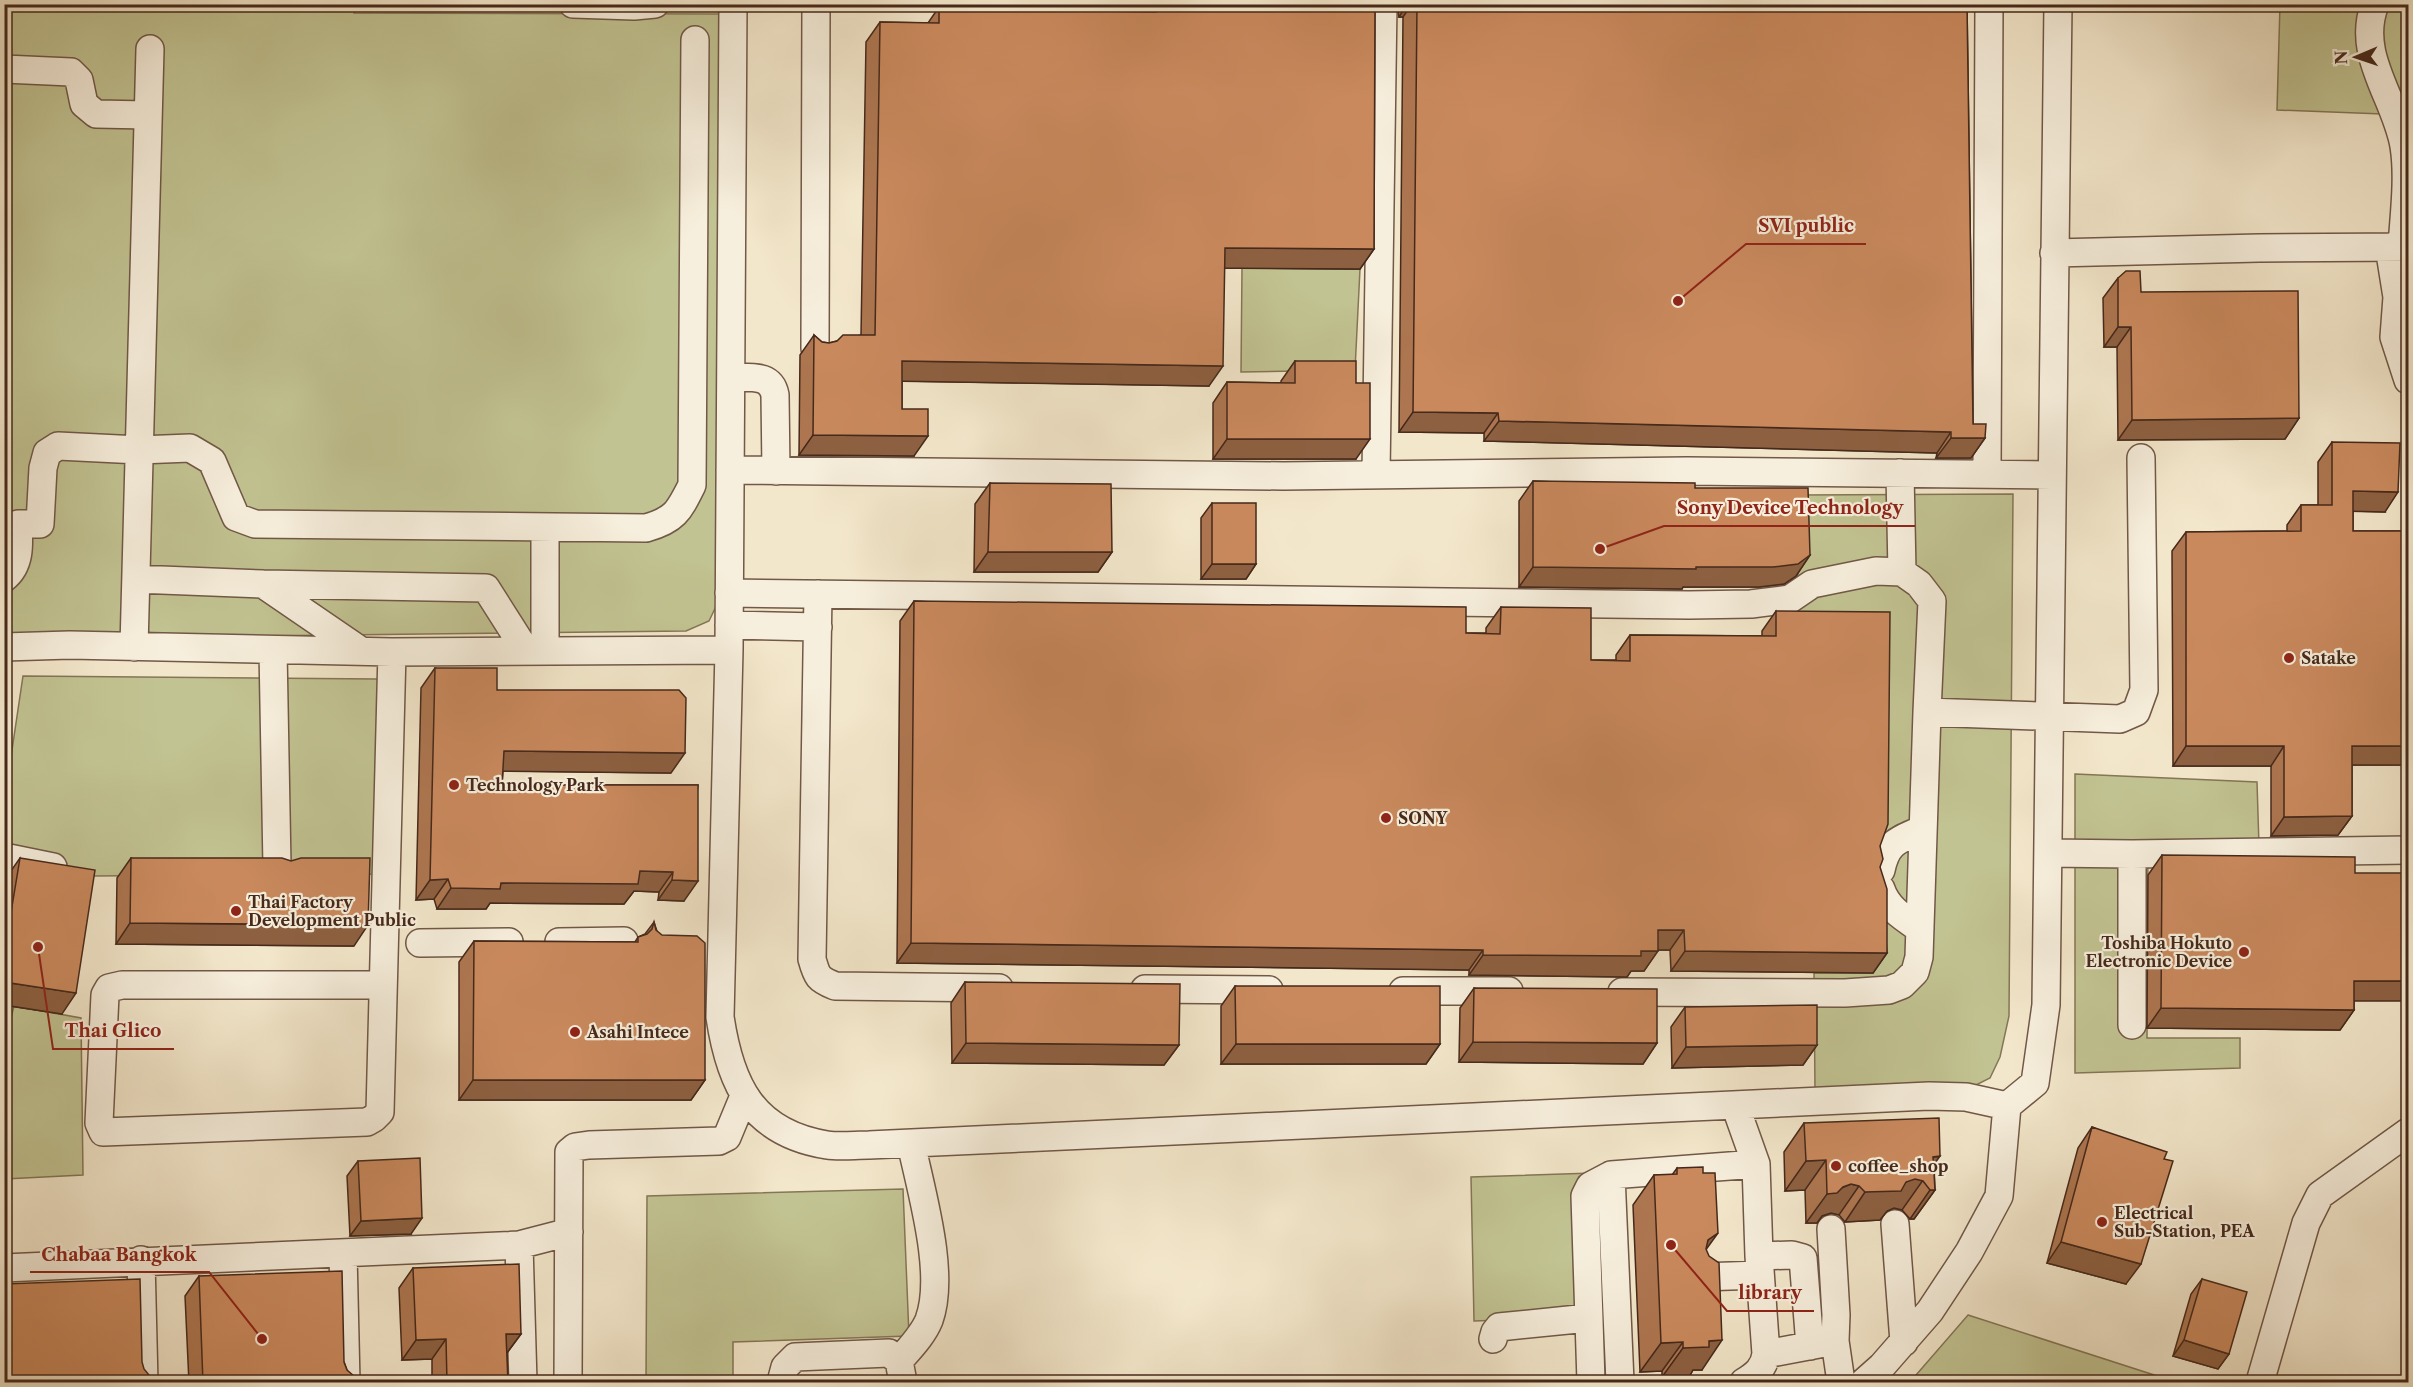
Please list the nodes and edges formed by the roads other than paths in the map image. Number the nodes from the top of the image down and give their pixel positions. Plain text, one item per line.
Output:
1 (573, 4) edge
2 (655, 4) edge
3 (733, 4) edge
4 (816, 4) edge
5 (1110, 4) edge
6 (1383, 4) edge
7 (1989, 4) edge
8 (2058, 4) edge
9 (2375, 4) edge
10 (1083, 12) edge
11 (695, 40) dead end
12 (150, 50) dead end
13 (4, 69) edge
14 (148, 116) junction
15 (2400, 247) edge
16 (2054, 253) junction
17 (2403, 301) edge
18 (815, 348) edge
19 (731, 377) junction
20 (2409, 380) edge
21 (139, 450) junction
22 (2141, 458) dead end
23 (730, 470) junction
24 (776, 471) junction
25 (1376, 473) junction
26 (1900, 473) junction
27 (2019, 475) junction
28 (545, 527) junction
29 (1902, 572) junction
30 (4, 578) edge
31 (136, 579) junction
32 (263, 584) junction
33 (729, 593) junction
34 (818, 594) junction
35 (818, 627) junction
36 (729, 638) junction
37 (134, 647) junction
38 (4, 648) edge
39 (273, 650) junction
40 (361, 651) junction
41 (536, 651) junction
42 (392, 652) junction
43 (1927, 712) junction
44 (2049, 717) junction
45 (1923, 829) junction
46 (2409, 850) edge
47 (2048, 853) junction
48 (2132, 854) junction
49 (4, 857) edge
50 (277, 866) edge
51 (78, 873) edge
52 (1920, 929) junction
53 (624, 941) edge
54 (420, 943) dead end
55 (382, 985) junction
56 (1027, 988) edge
57 (1123, 989) edge
58 (1290, 990) edge
59 (1373, 990) edge
60 (1528, 991) edge
61 (1599, 992) edge
62 (2132, 1025) dead end
63 (744, 1096) junction
64 (1735, 1105) junction
65 (2007, 1106) junction
66 (2409, 1132) edge
67 (911, 1143) junction
68 (1756, 1164) junction
69 (1611, 1174) junction
70 (1895, 1224) dead end
71 (1830, 1229) dead end
72 (568, 1232) junction
73 (519, 1245) junction
74 (344, 1253) junction
75 (141, 1260) junction
76 (1759, 1265) junction
77 (4, 1268) edge
78 (1701, 1278) edge
79 (1588, 1318) junction
80 (1493, 1339) dead end
81 (1904, 1342) junction
82 (1766, 1354) junction
83 (1832, 1358) edge
84 (901, 1372) edge
85 (144, 1383) edge
86 (346, 1383) edge
87 (523, 1383) edge
88 (568, 1383) edge
89 (781, 1383) edge
90 (1591, 1383) edge
91 (1620, 1383) edge
92 (1744, 1383) edge
93 (1864, 1383) edge
94 (2259, 1383) edge

1 - 2 street
3 - 19 street
4 - 18 street
5 - 10 street
6 - 25 street
7 - 27 street
8 - 16 street
9 - 15 street
11 - 28 street
12 - 14 street
13 - 14 street
14 - 21 street
15 - 16 street
15 - 17 street
16 - 27 street
17 - 20 street
19 - 23 street
19 - 24 street
21 - 28 street
21 - 30 street
21 - 31 street
22 - 44 street
23 - 24 street
23 - 33 street
24 - 25 street
25 - 26 street
26 - 27 street
26 - 29 street
27 - 44 street
28 - 41 street
29 - 34 street
29 - 43 street
31 - 32 street
31 - 37 street
32 - 40 street
32 - 41 street
33 - 34 street
33 - 36 street
34 - 35 street
35 - 36 street
35 - 56 street
36 - 41 street
36 - 63 street
37 - 38 street
37 - 39 street
39 - 40 street
39 - 50 street
40 - 42 street
41 - 42 street
42 - 55 street
43 - 44 street
43 - 45 street
44 - 47 street
45 - 52 street
45 - 52 street
46 - 48 street
47 - 48 street
47 - 65 street
48 - 62 street
49 - 51 street
52 - 61 street
53 - 54 street
55 - 55 street
57 - 58 street
59 - 60 street
63 - 67 street
63 - 72 street
64 - 65 street
64 - 67 street
64 - 68 street
65 - 81 street
66 - 94 street
67 - 84 street
68 - 69 street
68 - 76 street
69 - 79 street
69 - 91 street
70 - 81 street
71 - 83 street
72 - 73 street
72 - 88 street
73 - 74 street
73 - 87 street
74 - 75 street
74 - 86 street
75 - 77 street
75 - 85 street
76 - 78 street
76 - 82 street
76 - 83 street
79 - 80 street
79 - 90 street
81 - 93 street
82 - 83 street
82 - 92 street
84 - 89 street

